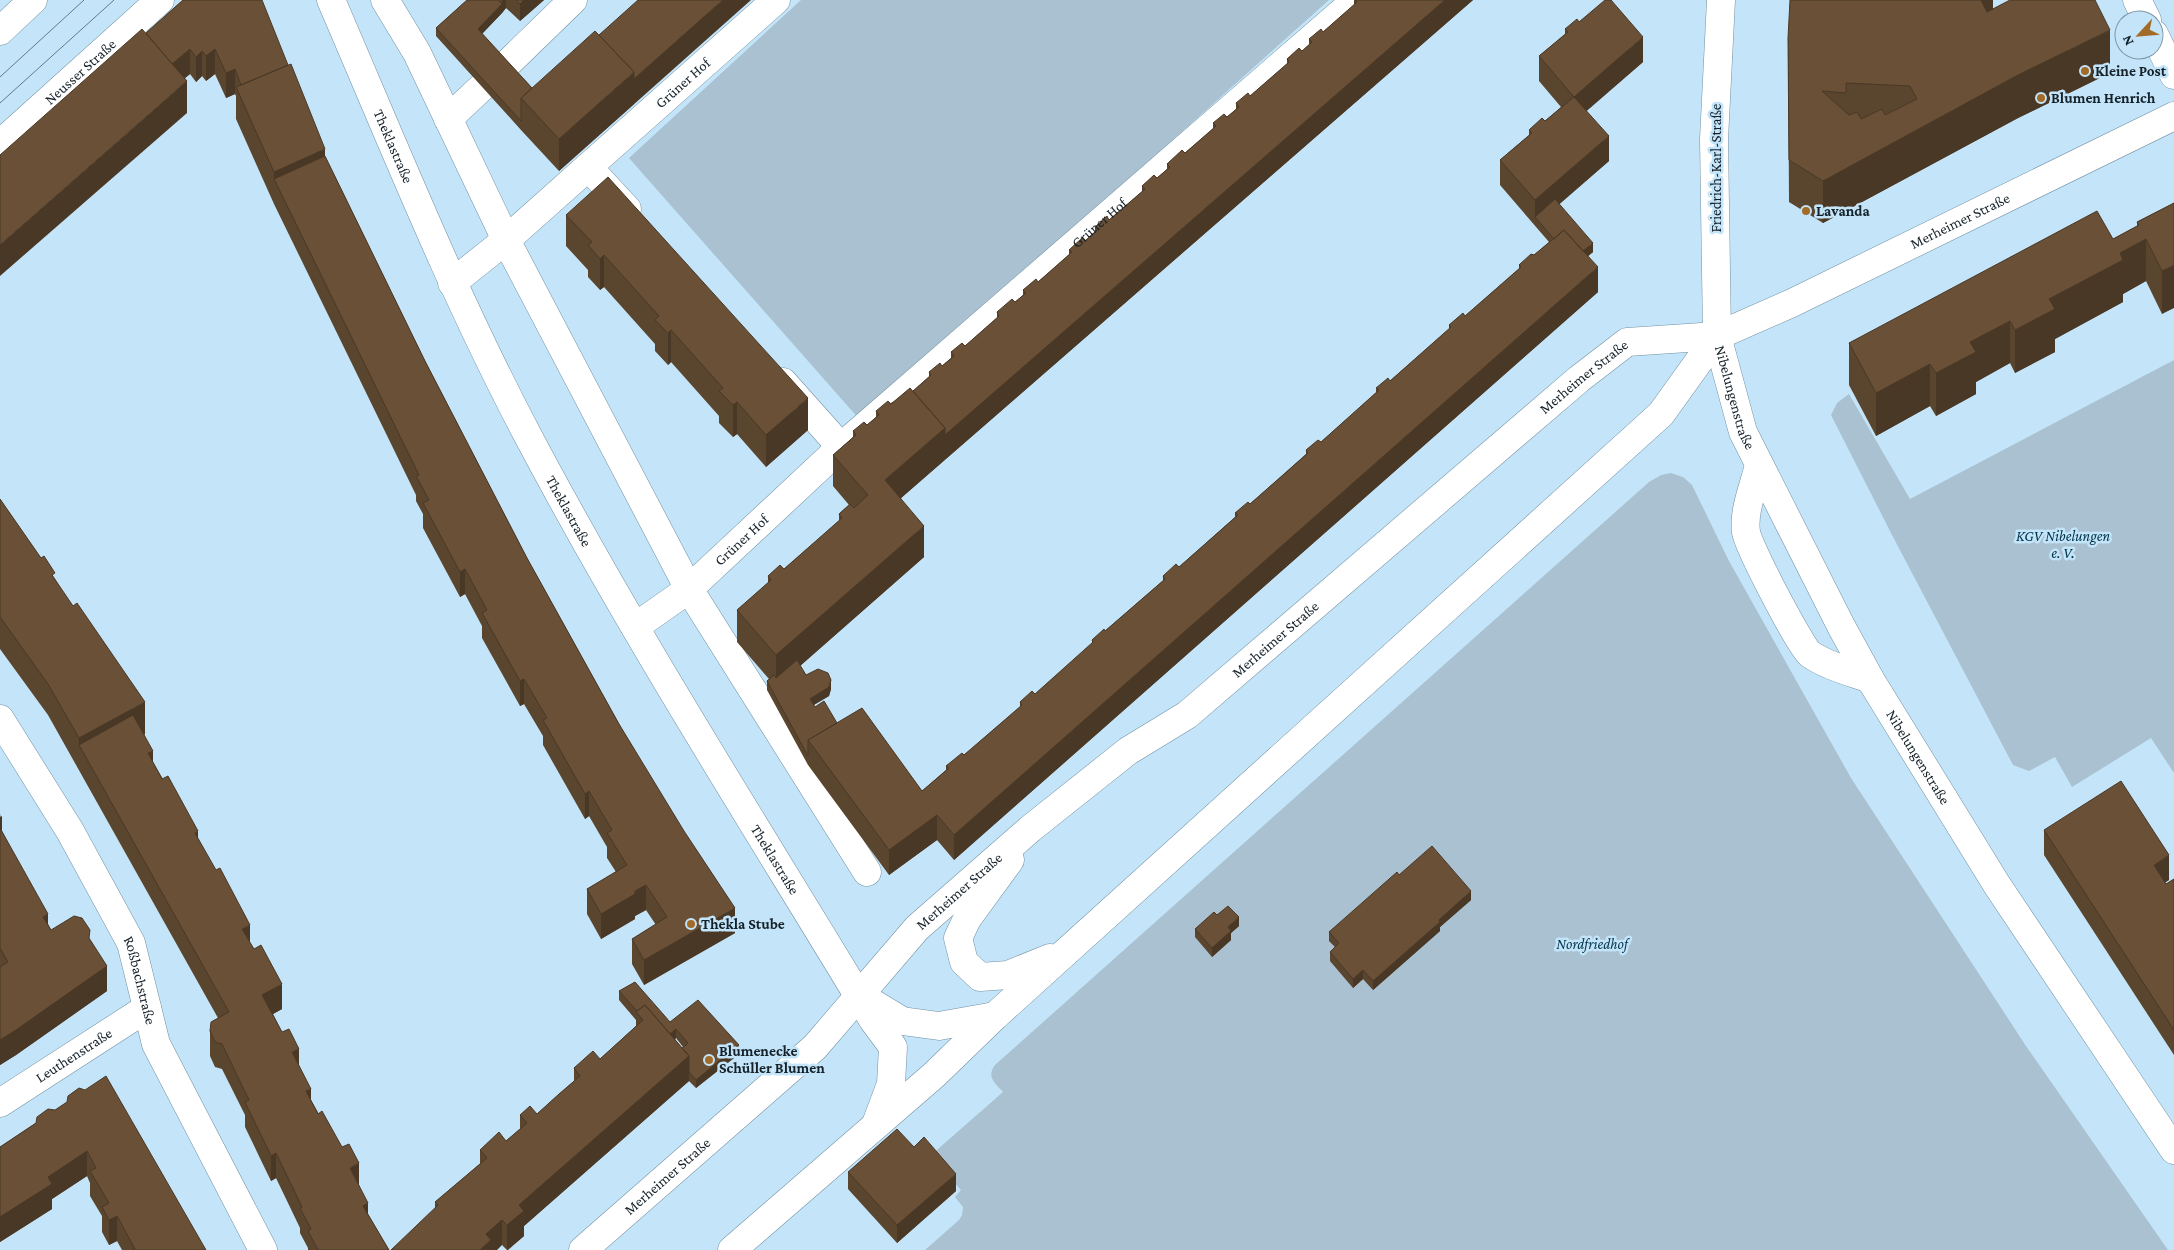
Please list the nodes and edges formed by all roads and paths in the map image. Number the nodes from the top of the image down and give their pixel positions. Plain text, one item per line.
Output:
1 (160, 0) edge
2 (331, 0) edge
3 (385, 0) edge
4 (573, 0) edge
5 (776, 0) edge
6 (1356, 0) edge
7 (1721, 0) edge
8 (29, 1) edge
9 (0, 31) edge
10 (2164, 54) edge
11 (504, 67) edge
12 (2174, 75) edge
13 (482, 87) edge
14 (2174, 116) edge
15 (448, 119) junction
16 (0, 144) edge
17 (588, 166) junction
18 (642, 226) edge
19 (506, 240) junction
20 (452, 283) junction
21 (1717, 336) junction
22 (768, 366) edge
23 (841, 447) junction
24 (1759, 465) junction
25 (689, 589) junction
26 (635, 627) junction
27 (1870, 679) junction
28 (0, 719) edge
29 (1030, 829) junction
30 (867, 872) dead end
31 (1066, 952) junction
32 (858, 995) junction
33 (147, 1008) junction
34 (995, 1016) junction
35 (0, 1104) edge
36 (874, 1128) junction
37 (2174, 1150) edge
38 (262, 1250) edge
39 (583, 1250) edge
40 (732, 1250) edge

1 - 16 street, Neusser Straße
2 - 20 street, Theklastraße
3 - 15 street
4 - 11 street
5 - 17 street, Grüner Hof
6 - 23 street, Grüner Hof
7 - 21 street, Friedrich-Karl-Straße
8 - 9 street
10 - 12 street
13 - 15 street
14 - 21 street, Merheimer Straße
15 - 19 street
17 - 18 street
17 - 19 street, Grüner Hof
19 - 20 street, Grüner Hof
19 - 25 street
20 - 26 street, Theklastraße
21 - 24 street, Nibelungenstraße
21 - 29 street, Merheimer Straße
21 - 31 street, Merheimer Straße
22 - 23 street
23 - 25 street, Grüner Hof
24 - 27 street, Nibelungenstraße
24 - 27 street
25 - 26 street, Grüner Hof
25 - 30 street
26 - 32 street, Theklastraße
27 - 37 street, Nibelungenstraße
28 - 33 street, Roßbachstraße
29 - 31 street
29 - 32 street, Merheimer Straße
31 - 34 street, Merheimer Straße
32 - 34 street
32 - 36 street, Merheimer Straße
32 - 39 street, Merheimer Straße
33 - 35 street, Leuthenstraße
33 - 38 street, Roßbachstraße
34 - 36 street, Merheimer Straße
36 - 40 street, Merheimer Straße

